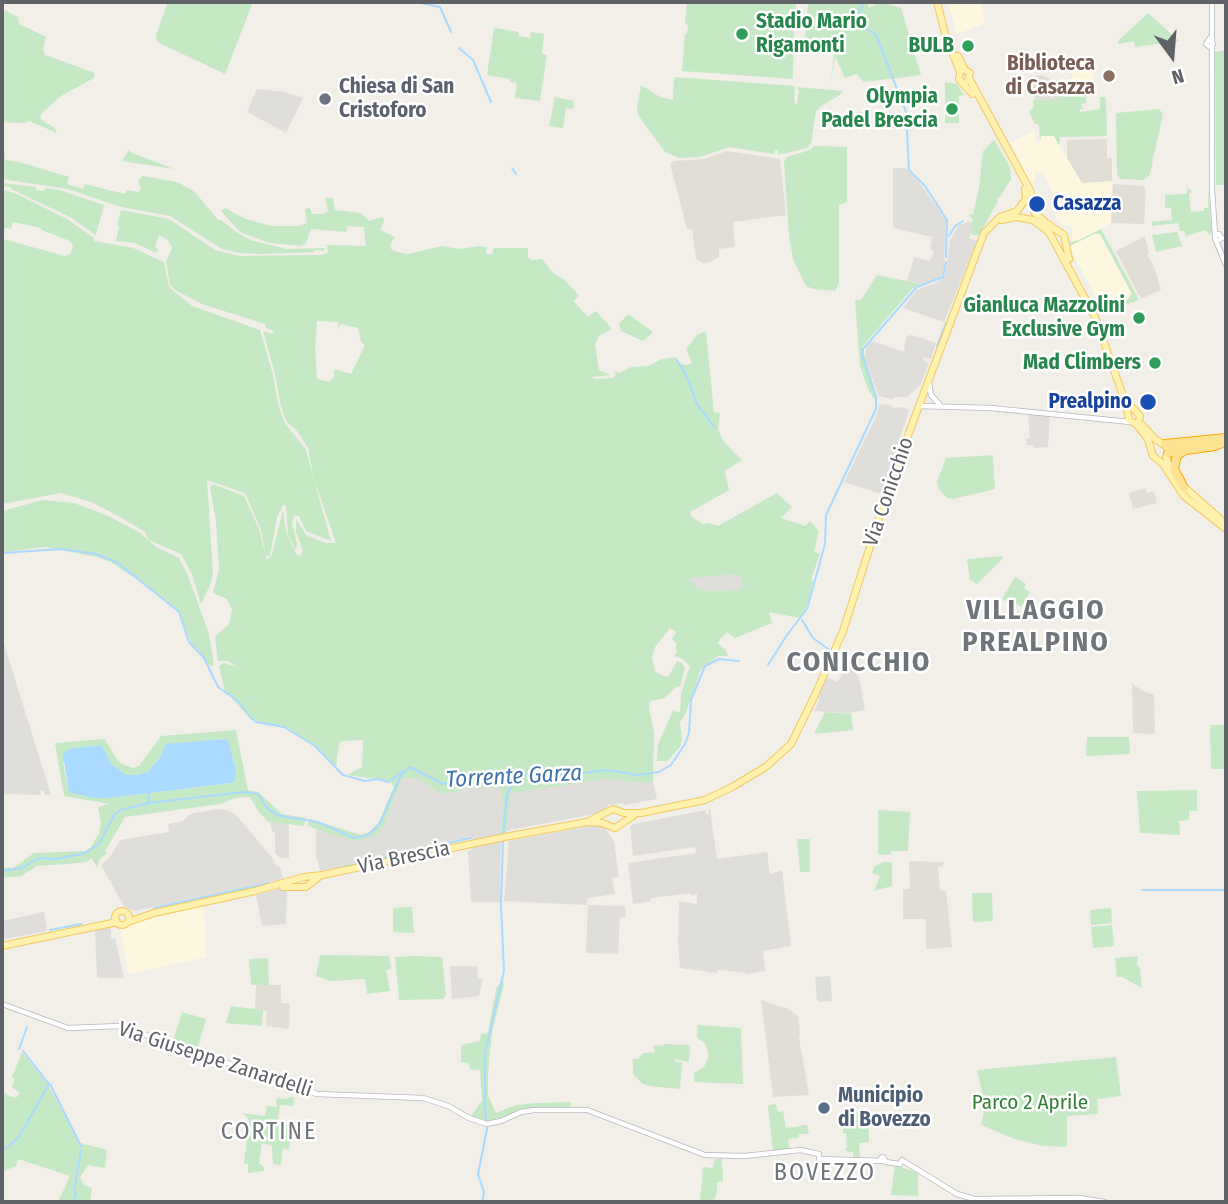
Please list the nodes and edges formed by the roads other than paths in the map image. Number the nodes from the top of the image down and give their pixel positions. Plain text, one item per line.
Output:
1 (938, 2) edge
2 (1212, 2) edge
3 (962, 71) junction
4 (966, 81) junction
5 (1024, 203) junction
6 (1034, 209) junction
7 (1021, 216) junction
8 (1058, 241) junction
9 (1226, 265) edge
10 (929, 381) junction
11 (919, 406) junction
12 (944, 407) junction
13 (1133, 420) junction
14 (1225, 441) edge
15 (1152, 447) junction
16 (1163, 451) junction
17 (1169, 476) junction
18 (1184, 488) junction
19 (1226, 527) edge
20 (621, 812) junction
21 (641, 813) junction
22 (606, 815) junction
23 (623, 821) junction
24 (587, 822) junction
25 (607, 825) junction
26 (127, 912) junction
27 (117, 913) junction
28 (154, 913) junction
29 (117, 922) junction
30 (128, 922) junction
31 (88, 927) junction
32 (2, 945) edge
33 (2, 1004) edge
34 (1104, 1202) edge

1 - 3 main road
2 - 9 street
3 - 4 main road
3 - 4 main road
4 - 5 main road
4 - 6 main road
5 - 6 main road
5 - 7 main road
6 - 7 main road
6 - 8 main road
7 - 8 main road
7 - 10 main road, Via Conicchio
8 - 13 main road
8 - 13 main road
10 - 11 main road, Via Conicchio
10 - 12 street
11 - 12 street
11 - 21 main road, Via Conicchio
12 - 13 street
13 - 15 main road
13 - 16 main road
13 - 17 main road
14 - 16 highway
14 - 18 highway
15 - 16 main road
15 - 16 main road
16 - 17 main road
16 - 18 main road
17 - 19 main road
18 - 19 main road
20 - 21 main road
20 - 22 main road
20 - 23 main road
21 - 23 main road
22 - 24 main road
22 - 25 main road
23 - 25 main road
24 - 25 main road
24 - 28 main road, Via Brescia
26 - 27 main road, Via Brescia
26 - 28 main road, Via Brescia
26 - 30 main road
27 - 29 main road
27 - 31 main road, Via Brescia
28 - 30 main road, Via Brescia
29 - 30 main road, Via Brescia
29 - 31 main road, Via Brescia
31 - 32 main road, Via Brescia
33 - 34 street, Via Giuseppe Zanardelli

